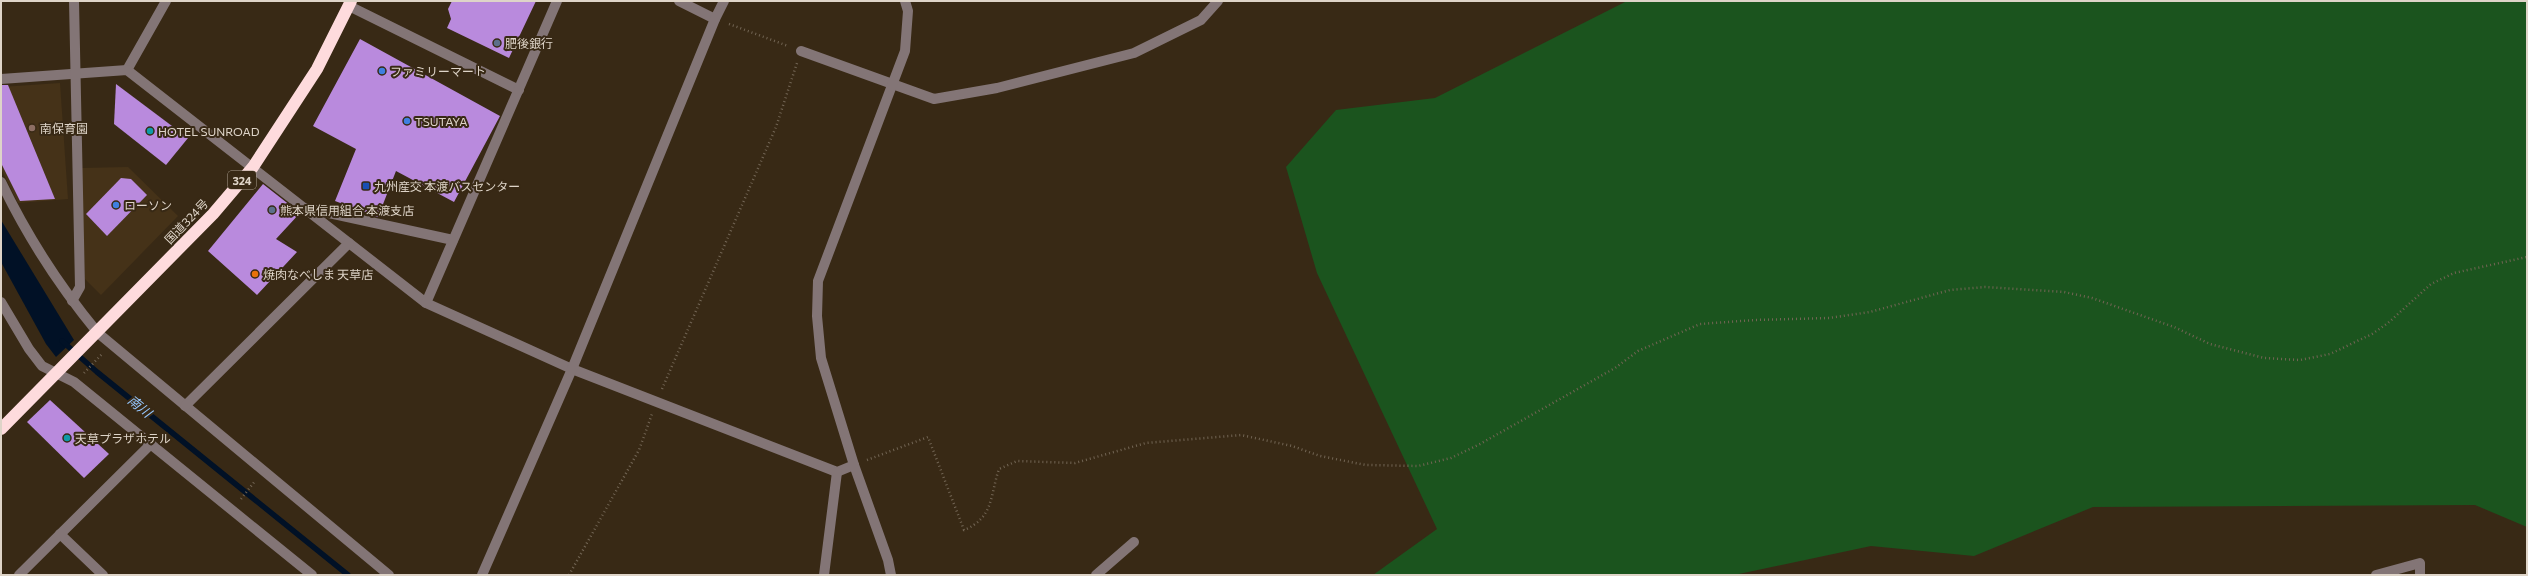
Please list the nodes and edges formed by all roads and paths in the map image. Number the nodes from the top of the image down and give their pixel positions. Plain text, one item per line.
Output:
1 (74, 1) edge
2 (166, 1) edge
3 (557, 1) edge
4 (679, 1) edge
5 (724, 1) edge
6 (905, 1) edge
7 (1218, 1) edge
8 (350, 4) edge
9 (715, 19) junction
10 (801, 51) junction
11 (127, 70) junction
12 (76, 73) junction
13 (1, 80) edge
14 (892, 85) junction
15 (519, 90) junction
16 (253, 167) junction
17 (1, 182) edge
18 (304, 208) junction
19 (453, 240) junction
20 (349, 243) junction
21 (2527, 257) edge
22 (72, 301) junction
23 (1, 302) edge
24 (426, 303) junction
25 (95, 336) junction
26 (98, 358) dead end
27 (572, 369) junction
28 (61, 370) junction
29 (84, 372) dead end
30 (657, 402) junction
31 (185, 406) junction
32 (1, 430) edge
33 (151, 444) junction
34 (854, 465) junction
35 (837, 472) junction
36 (254, 483) dead end
37 (240, 501) dead end
38 (60, 534) junction
39 (1134, 542) dead end
40 (19, 575) edge
41 (103, 575) edge
42 (312, 575) edge
43 (389, 575) edge
44 (482, 575) edge
45 (569, 575) edge
46 (824, 575) edge
47 (891, 575) edge
48 (1096, 575) edge
49 (2376, 575) edge
50 (2420, 575) edge

1 - 12 street
2 - 11 street
3 - 15 street
4 - 9 street
5 - 9 street
6 - 14 street
7 - 14 street
8 - 15 street
8 - 16 highway, 国道324号 / 324
9 - 10 path
9 - 27 street
10 - 14 street
10 - 30 path
11 - 12 street
11 - 16 street
12 - 13 street
12 - 22 street
14 - 34 street
15 - 19 street
16 - 18 street
16 - 25 highway, 国道324号 / 324
17 - 22 street
18 - 19 street
18 - 20 street
19 - 24 street
20 - 24 street
20 - 31 street
21 - 34 path
22 - 25 street
23 - 28 street
24 - 27 street
25 - 28 highway, 国道324号 / 324
25 - 31 street
26 - 29 path
27 - 30 street
27 - 44 street
28 - 32 highway, 国道324号 / 324
28 - 33 street
30 - 35 street
30 - 45 path
31 - 43 street
33 - 38 street
33 - 42 street
34 - 35 street
34 - 47 street
35 - 46 street
36 - 37 path
38 - 40 street
38 - 41 street
39 - 48 street
49 - 50 street

